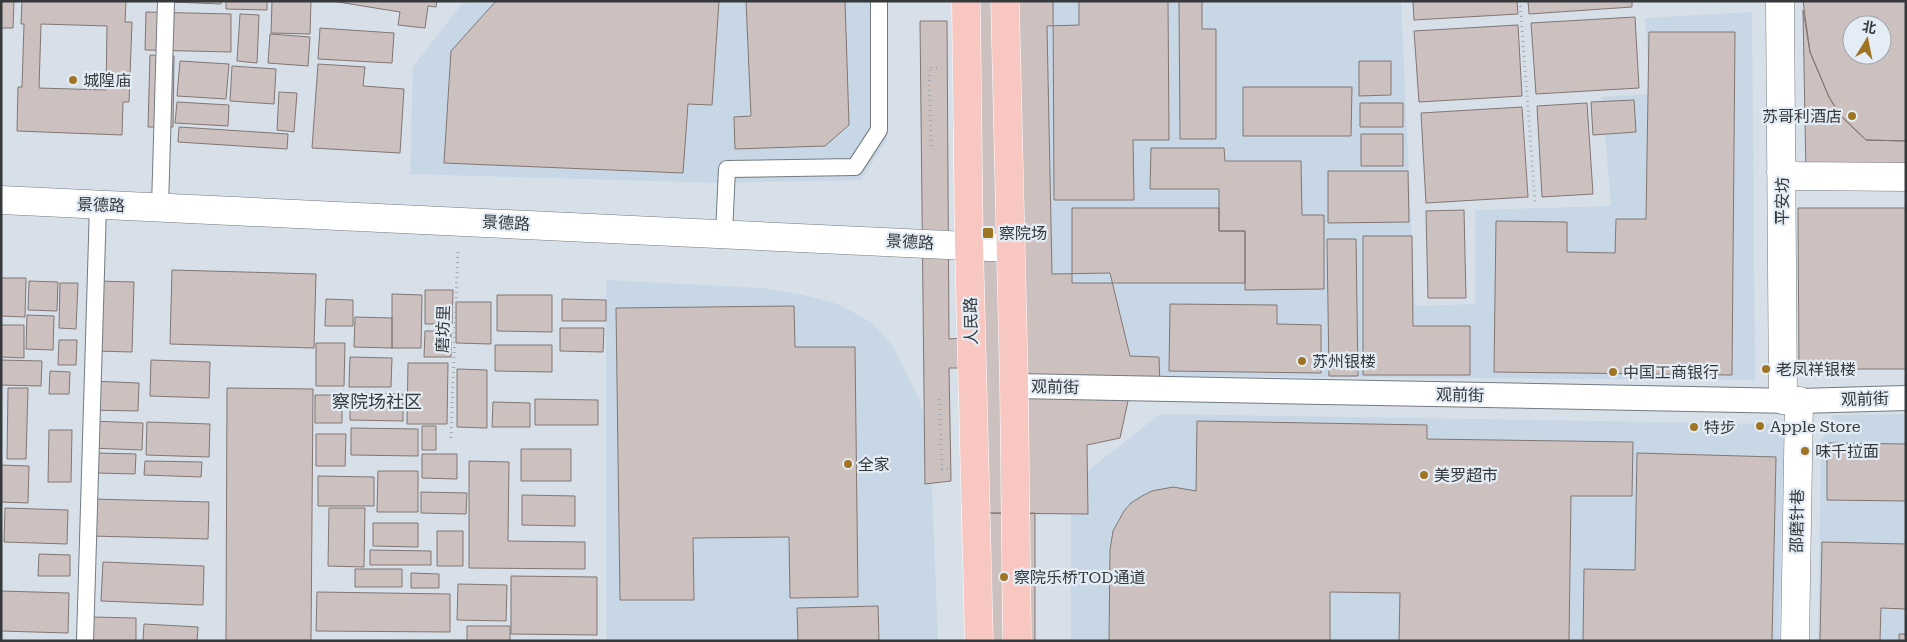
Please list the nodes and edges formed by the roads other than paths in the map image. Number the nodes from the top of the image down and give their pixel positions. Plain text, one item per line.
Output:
1 (166, 1) edge
2 (879, 1) edge
3 (966, 1) edge
4 (1005, 1) edge
5 (1780, 1) edge
6 (1781, 172) junction
7 (1906, 177) edge
8 (1, 200) edge
9 (98, 205) junction
10 (160, 207) junction
11 (724, 233) junction
12 (969, 245) junction
13 (1010, 248) junction
14 (1014, 386) junction
15 (1906, 398) edge
16 (1791, 400) junction
17 (85, 641) edge
18 (979, 641) edge
19 (1017, 641) edge
20 (1795, 641) edge

1 - 10 lane
2 - 11 lane
3 - 12 main road, 人民路
4 - 13 main road
5 - 6 main road, 平安坊
6 - 7 main road
6 - 16 main road, 平安坊
8 - 9 main road, 景德路
9 - 10 main road, 景德路
9 - 17 lane
10 - 11 main road, 景德路
11 - 12 main road, 景德路
12 - 13 main road, 景德路
12 - 18 main road, 人民路
13 - 14 main road
14 - 16 street, 观前街
14 - 19 main road
15 - 16 street, 观前街
16 - 20 main road, 邵磨针巷

